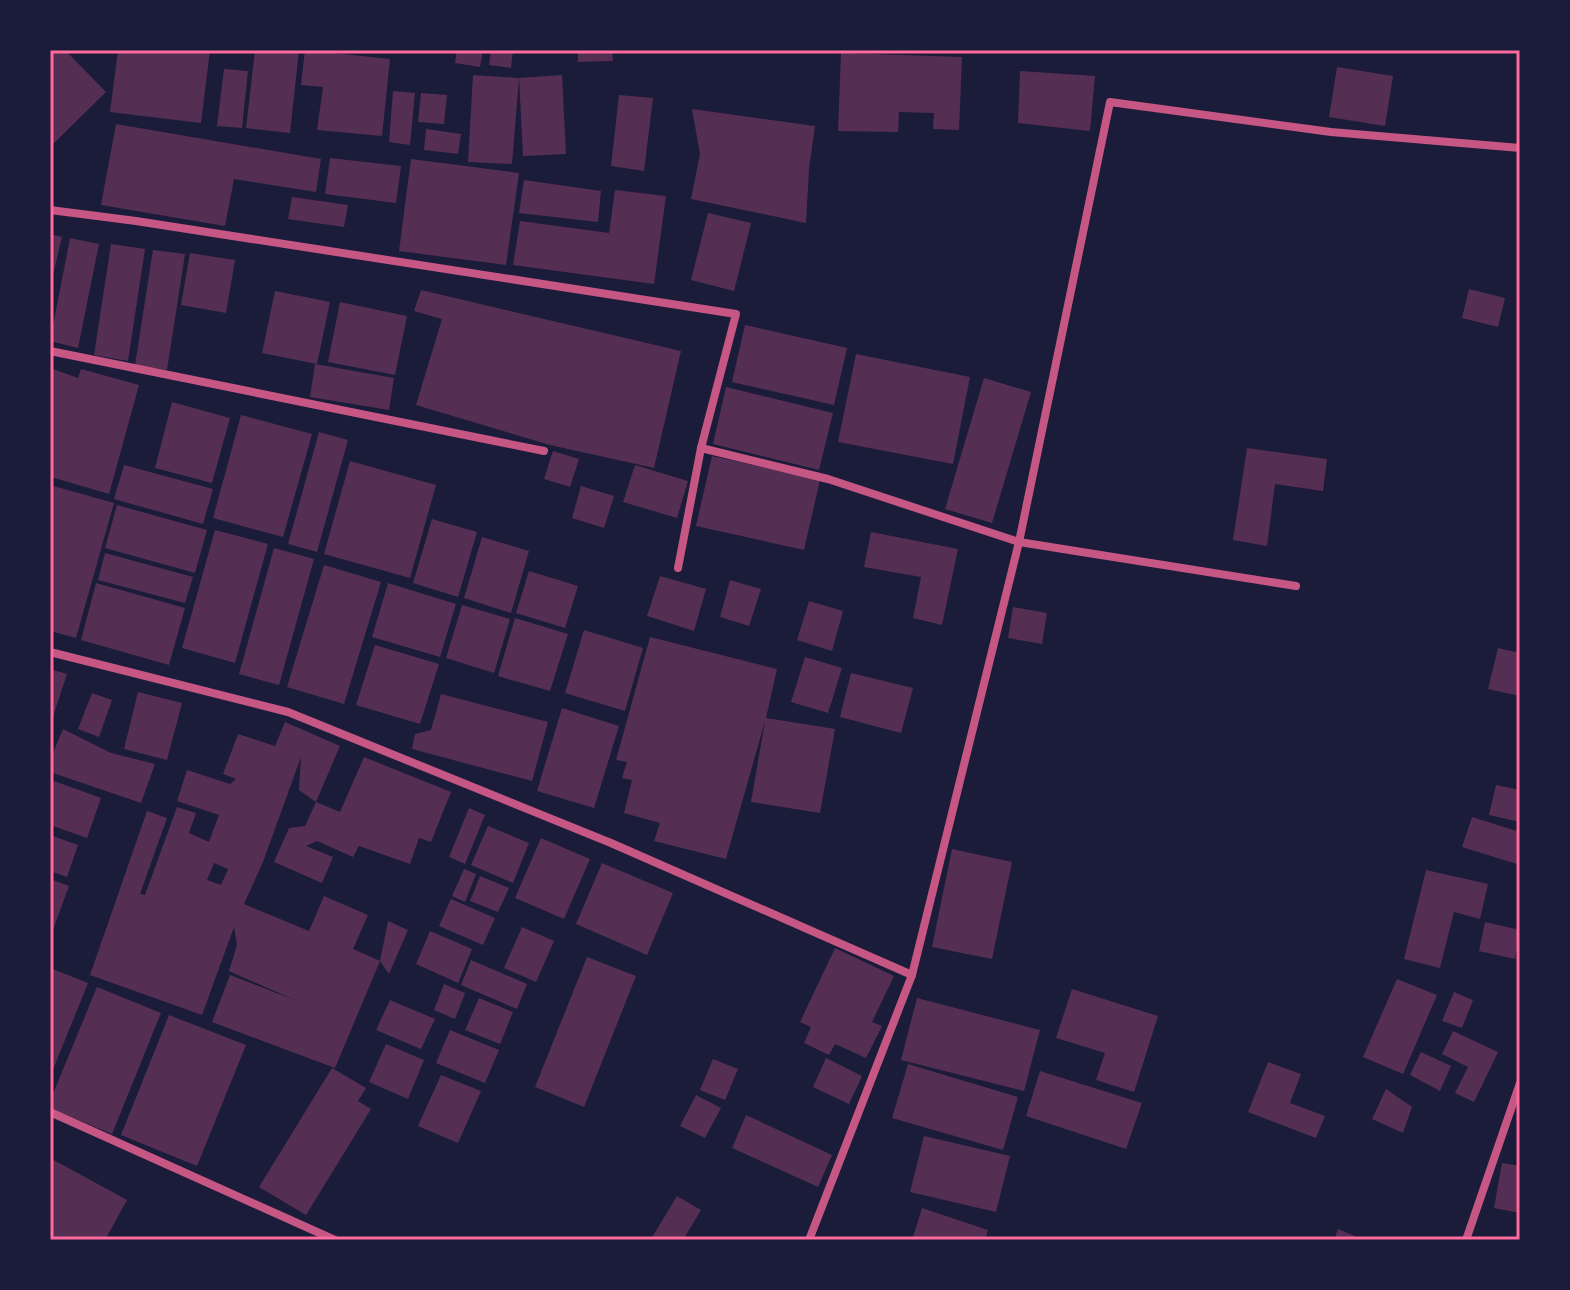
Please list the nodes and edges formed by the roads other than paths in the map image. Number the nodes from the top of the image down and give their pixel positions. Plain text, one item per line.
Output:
1 (1520, 148) edge
2 (50, 210) edge
3 (50, 351) edge
4 (701, 448) junction
5 (544, 451) dead end
6 (1019, 542) junction
7 (678, 568) dead end
8 (1296, 586) dead end
9 (50, 652) edge
10 (912, 975) junction
11 (1520, 1083) edge
12 (50, 1112) edge
13 (335, 1240) edge
14 (809, 1240) edge
15 (1466, 1240) edge

1 - 6 street
2 - 4 street
3 - 5 street
4 - 6 street
4 - 7 street
6 - 8 street
6 - 10 street
9 - 10 street
10 - 14 street
11 - 15 street
12 - 13 street

